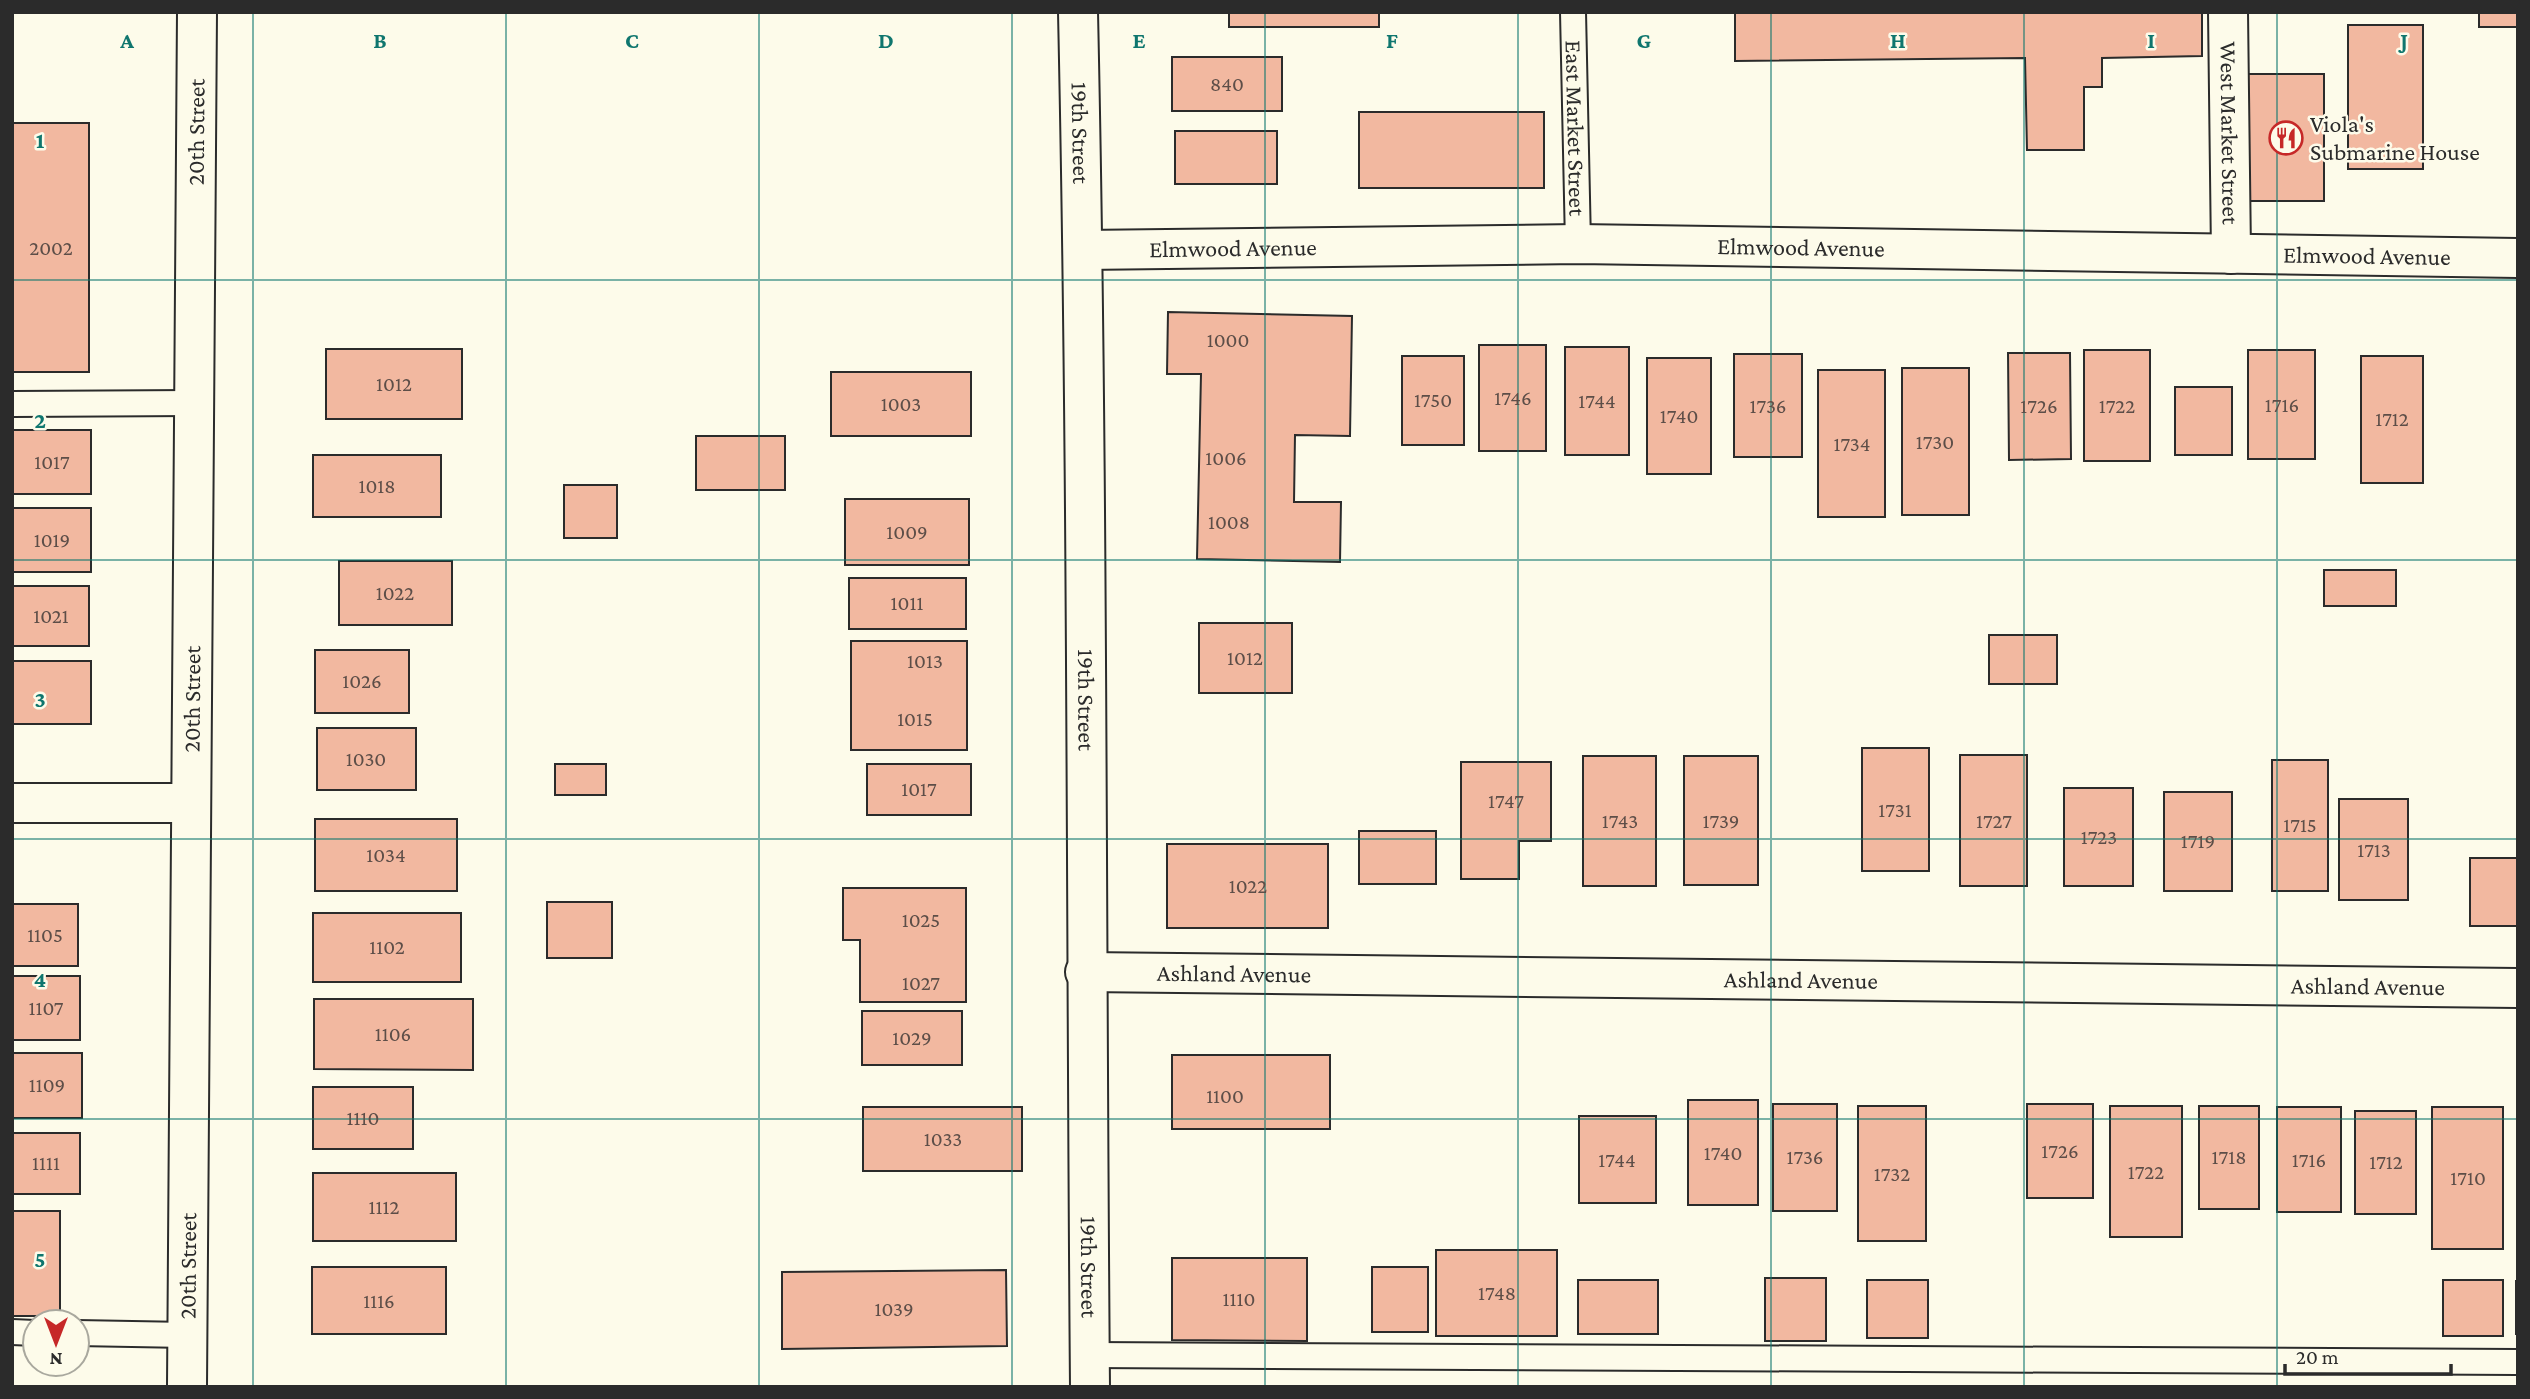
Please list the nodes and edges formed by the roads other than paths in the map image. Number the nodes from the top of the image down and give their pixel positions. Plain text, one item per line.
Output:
1 (197, 12) edge
2 (1078, 12) edge
3 (1573, 12) edge
4 (2228, 12) edge
5 (1578, 244) junction
6 (1083, 250) junction
7 (2231, 254) junction
8 (2518, 258) edge
9 (193, 403) junction
10 (12, 404) edge
11 (12, 803) edge
12 (190, 803) junction
13 (1085, 972) junction
14 (2518, 988) edge
15 (91, 1333) edge
16 (187, 1335) junction
17 (2518, 1362) edge
18 (1090, 1371) edge
19 (187, 1387) edge

1 - 9 street, 20th Street
2 - 6 street, 19th Street
3 - 5 lane, East Market Street
4 - 7 street, West Market Street
5 - 6 street, Elmwood Avenue
5 - 7 street, Elmwood Avenue
6 - 13 street, 19th Street
7 - 8 street, Elmwood Avenue
9 - 10 lane
9 - 12 street, 20th Street
11 - 12 street
12 - 16 street, 20th Street
13 - 14 street, Ashland Avenue
13 - 18 street, 19th Street
15 - 16 lane
16 - 19 street, 20th Street
17 - 18 lane

